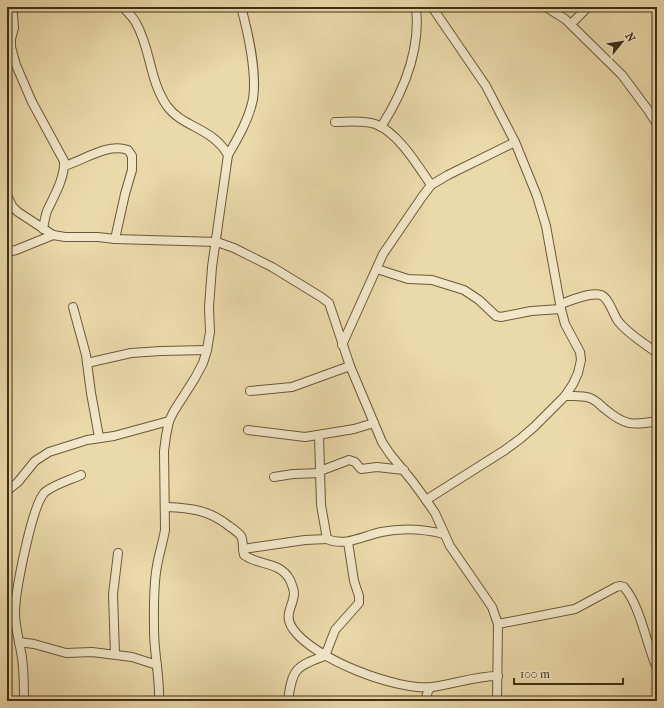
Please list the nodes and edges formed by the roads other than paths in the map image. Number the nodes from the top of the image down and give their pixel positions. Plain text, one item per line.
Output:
1 (11, 7) edge
2 (123, 7) edge
3 (241, 7) edge
4 (416, 7) edge
5 (432, 7) edge
6 (546, 7) edge
7 (588, 7) edge
8 (571, 24) junction
9 (335, 122) dead end
10 (657, 124) edge
11 (381, 127) junction
12 (515, 142) junction
13 (228, 155) junction
14 (64, 166) junction
15 (431, 185) junction
16 (7, 195) edge
17 (43, 229) junction
18 (53, 235) junction
19 (115, 239) junction
20 (217, 242) junction
21 (7, 252) edge
22 (377, 269) junction
23 (561, 306) junction
24 (73, 307) dead end
25 (342, 346) junction
26 (207, 350) junction
27 (657, 353) edge
28 (87, 363) junction
29 (350, 366) junction
30 (250, 391) dead end
31 (565, 396) junction
32 (169, 421) junction
33 (657, 421) edge
34 (374, 423) junction
35 (248, 430) dead end
36 (319, 435) junction
37 (99, 437) junction
38 (404, 470) junction
39 (320, 472) junction
40 (81, 476) dead end
41 (274, 477) dead end
42 (7, 491) edge
43 (426, 500) junction
44 (166, 507) junction
45 (444, 534) junction
46 (327, 539) junction
47 (348, 542) junction
48 (243, 549) junction
49 (118, 553) dead end
50 (11, 612) edge
51 (498, 624) junction
52 (19, 642) junction
53 (115, 654) junction
54 (325, 656) junction
55 (157, 665) junction
56 (657, 668) edge
57 (498, 676) junction
58 (431, 687) junction
59 (289, 700) edge
60 (24, 701) edge
61 (159, 701) edge
62 (425, 701) edge
63 (497, 701) edge

1 - 14 street
2 - 13 street
3 - 13 street
4 - 11 street
5 - 12 street
6 - 8 street
7 - 8 street
8 - 10 street
9 - 11 street
11 - 15 street
12 - 15 street
12 - 23 street
13 - 20 street
14 - 17 street
14 - 19 street
15 - 22 street
16 - 17 street
17 - 18 street
18 - 19 street
18 - 21 street
19 - 20 street
20 - 25 street
20 - 26 street
22 - 23 street
22 - 25 street
23 - 27 street
23 - 31 street
24 - 28 street
25 - 29 street
26 - 28 street
26 - 32 street
28 - 37 street
29 - 30 street
29 - 34 street
31 - 33 street
31 - 43 street
32 - 37 street
32 - 44 street
34 - 36 street
34 - 38 street
35 - 36 street
36 - 39 street
37 - 42 street
38 - 39 street
38 - 43 street
39 - 41 street
39 - 46 street
40 - 50 street
43 - 45 street
44 - 48 street
44 - 55 street
45 - 47 street
45 - 51 street
46 - 47 street
46 - 48 street
47 - 54 street
48 - 54 street
49 - 53 street
50 - 52 street
51 - 56 street
51 - 57 street
52 - 53 street
52 - 60 street
53 - 55 street
54 - 58 street
54 - 59 street
55 - 61 street
57 - 58 street
57 - 63 street
58 - 62 street

